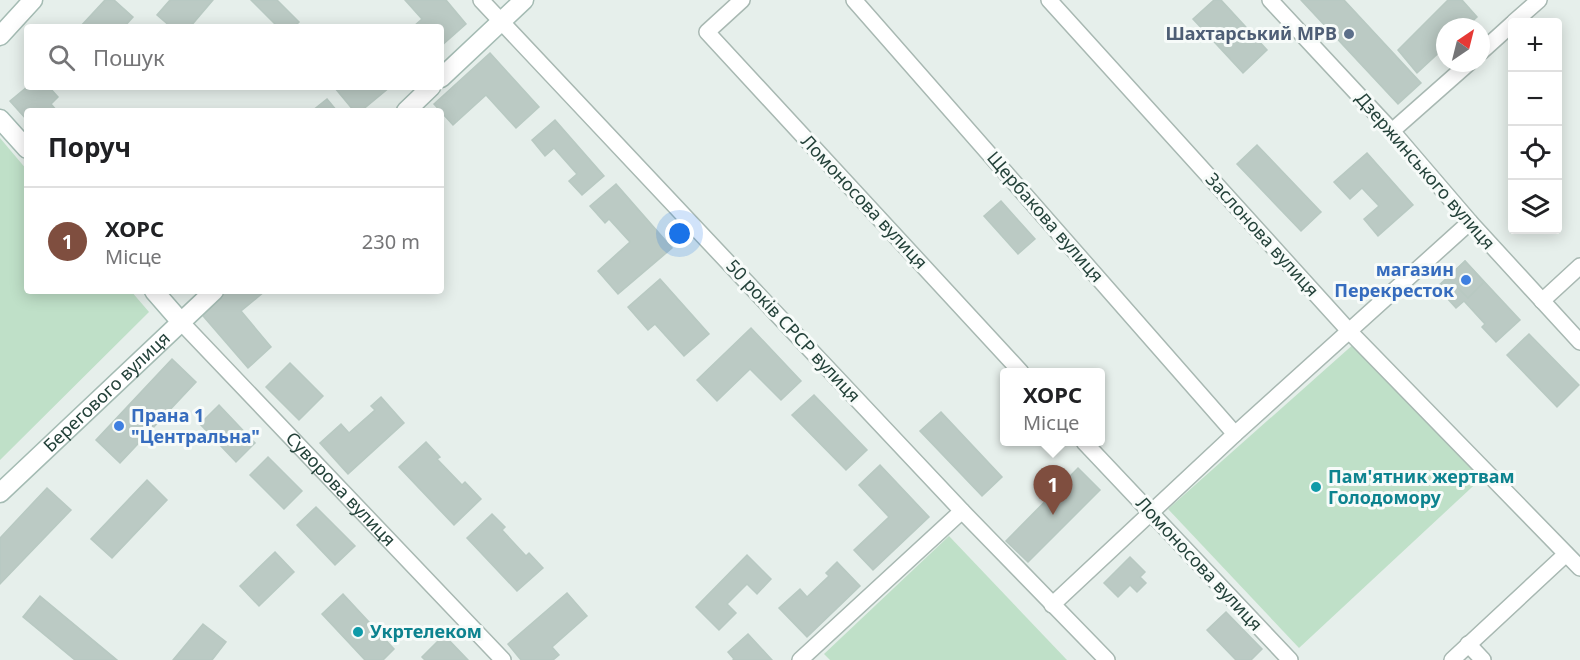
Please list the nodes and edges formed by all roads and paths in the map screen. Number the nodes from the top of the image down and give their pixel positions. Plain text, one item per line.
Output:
1 (33, 0) edge
2 (481, 0) edge
3 (524, 0) edge
4 (742, 0) edge
5 (854, 0) edge
6 (1049, 0) edge
7 (1270, 0) edge
8 (1539, 0) edge
9 (1519, 18) edge
10 (501, 22) junction
11 (1508, 28) edge
12 (0, 36) edge
13 (1490, 44) edge
14 (1458, 72) edge
15 (444, 75) edge
16 (428, 90) edge
17 (409, 108) edge
18 (0, 119) edge
19 (1392, 131) junction
20 (24, 146) edge
21 (1470, 222) junction
22 (1580, 266) edge
23 (157, 294) edge
24 (211, 294) edge
25 (1542, 301) junction
26 (181, 322) junction
27 (1350, 332) junction
28 (1580, 342) edge
29 (1017, 368) edge
30 (1235, 434) junction
31 (1089, 446) edge
32 (0, 493) edge
33 (962, 511) junction
34 (1150, 513) junction
35 (1566, 554) junction
36 (1580, 568) edge
37 (1052, 605) junction
38 (1468, 644) junction
39 (503, 660) edge
40 (800, 660) edge
41 (1107, 660) edge
42 (1290, 660) edge
43 (1452, 660) edge
44 (1483, 660) edge

1 - 12 street
2 - 10 street, 50 років СРСР вулиця
3 - 10 street
4 - 29 street, Ломоносова вулиця
5 - 30 street, Щербакова вулиця
6 - 27 street, Заслонова вулиця
7 - 19 street, Дзержинського вулиця
8 - 9 street
10 - 15 street
10 - 33 street, 50 років СРСР вулиця
11 - 13 street
14 - 19 street
16 - 17 street
18 - 20 street
19 - 21 street, Дзержинського вулиця
21 - 25 street, Дзержинського вулиця
21 - 27 street
22 - 25 street
23 - 26 street, Суворова вулиця
24 - 26 street, Берегового вулиця
25 - 28 street, Дзержинського вулиця
26 - 32 street, Берегового вулиця
26 - 39 street, Суворова вулиця
27 - 30 street
27 - 35 street, Заслонова вулиця
30 - 34 street
31 - 34 street, Ломоносова вулиця
33 - 37 street, 50 років СРСР вулиця
33 - 40 street
34 - 37 street
34 - 42 street, Ломоносова вулиця
35 - 36 street, Заслонова вулиця
35 - 38 street
37 - 41 street, 50 років СРСР вулиця
38 - 43 street
38 - 44 street

